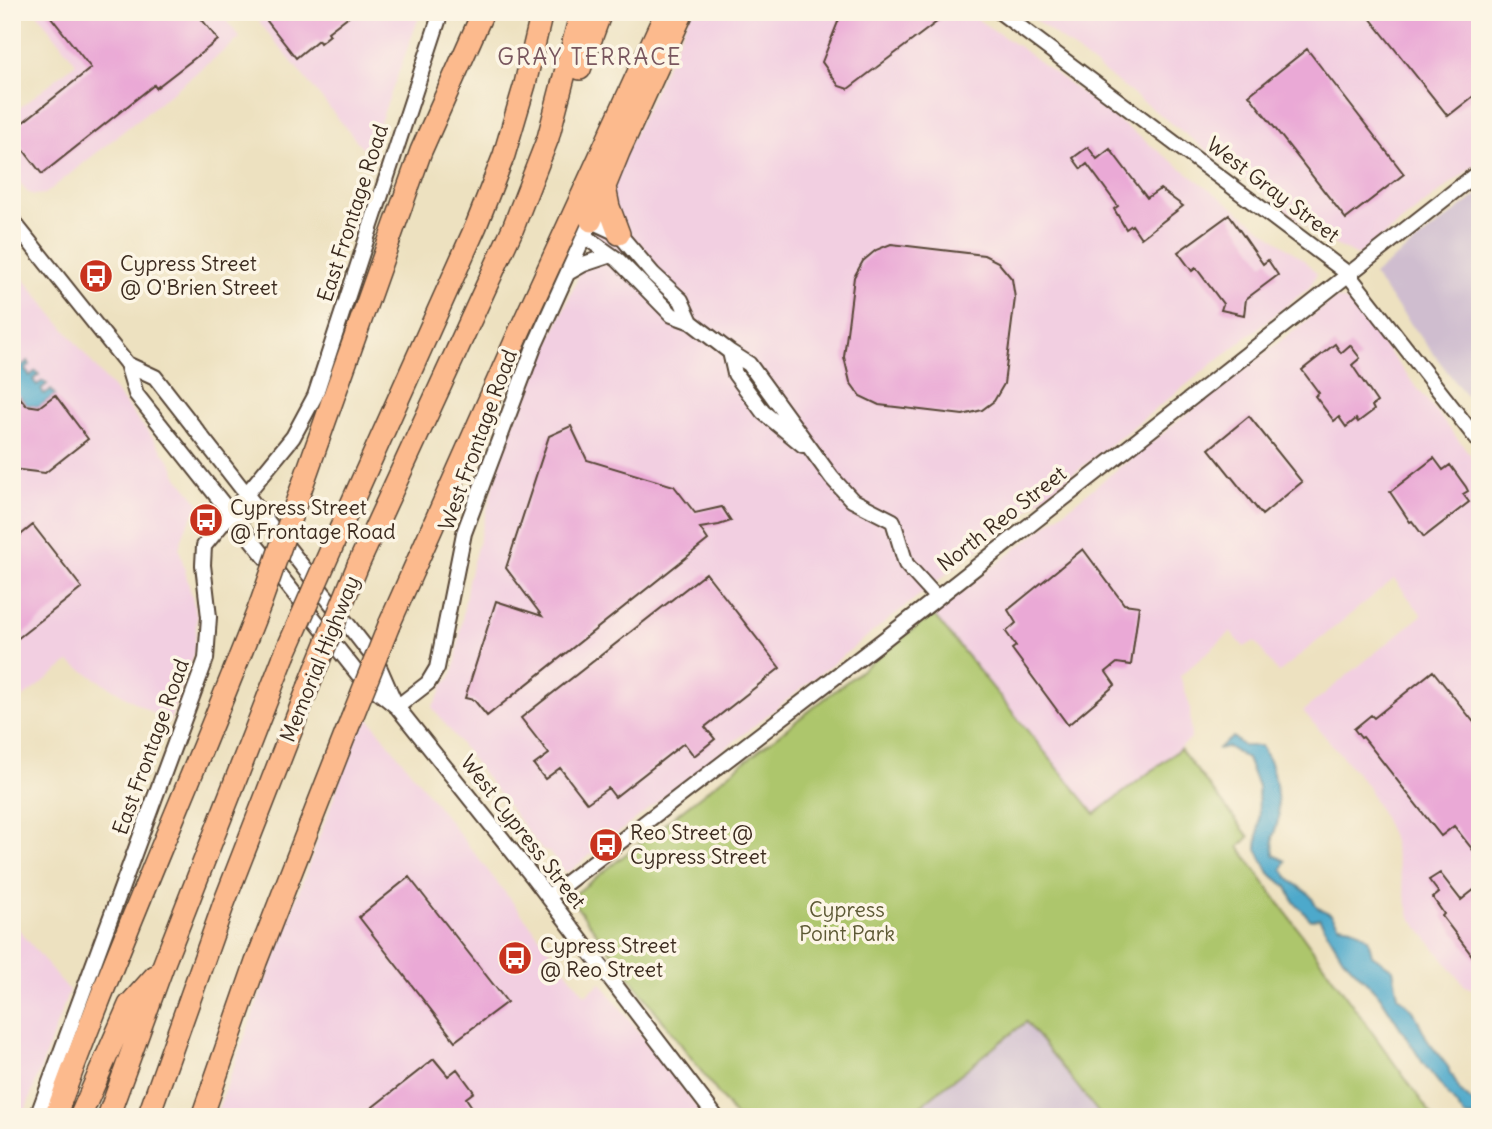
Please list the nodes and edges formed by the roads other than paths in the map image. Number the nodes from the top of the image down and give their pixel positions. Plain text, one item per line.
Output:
1 (483, 12) edge
2 (542, 12) edge
3 (581, 12) edge
4 (601, 12) edge
5 (666, 12) edge
6 (683, 12) edge
7 (1000, 12) edge
8 (439, 13) edge
9 (548, 138) junction
10 (1480, 171) edge
11 (605, 187) junction
12 (15, 228) edge
13 (587, 229) junction
14 (619, 234) junction
15 (611, 255) junction
16 (568, 273) junction
17 (1348, 273) junction
18 (691, 322) junction
19 (127, 365) junction
20 (1480, 443) edge
21 (246, 495) junction
22 (231, 513) junction
23 (937, 598) junction
24 (397, 707) junction
25 (548, 897) junction
26 (163, 966) junction
27 (37, 1117) edge
28 (55, 1117) edge
29 (79, 1117) edge
30 (108, 1117) edge
31 (148, 1117) edge
32 (202, 1117) edge
33 (716, 1117) edge

1 - 28 highway, bridge
2 - 26 highway, Memorial Highway, bridge
3 - 9 highway, Memorial Highway
4 - 9 highway
5 - 32 highway, bridge
6 - 11 highway
7 - 17 street, West Gray Street
8 - 21 street, East Frontage Road
9 - 31 highway, Memorial Highway, bridge
10 - 17 street, North Reo Street
11 - 13 highway
11 - 14 highway
12 - 19 street, West Cypress Street
13 - 14 street
13 - 15 street
13 - 16 street, West Frontage Road
14 - 18 street
15 - 16 street
15 - 18 street
16 - 24 street, West Frontage Road
17 - 20 street, West Gray Street
17 - 23 street, North Reo Street
18 - 23 street
19 - 21 street, West Cypress Street
19 - 22 street, West Cypress Street
21 - 22 street, East Frontage Road
21 - 24 street, West Cypress Street
22 - 24 street, West Cypress Street
22 - 27 street, East Frontage Road
23 - 25 street, North Reo Street
24 - 25 street, West Cypress Street
25 - 33 street, West Cypress Street
26 - 29 highway, Memorial Highway
26 - 30 highway, Memorial Highway

